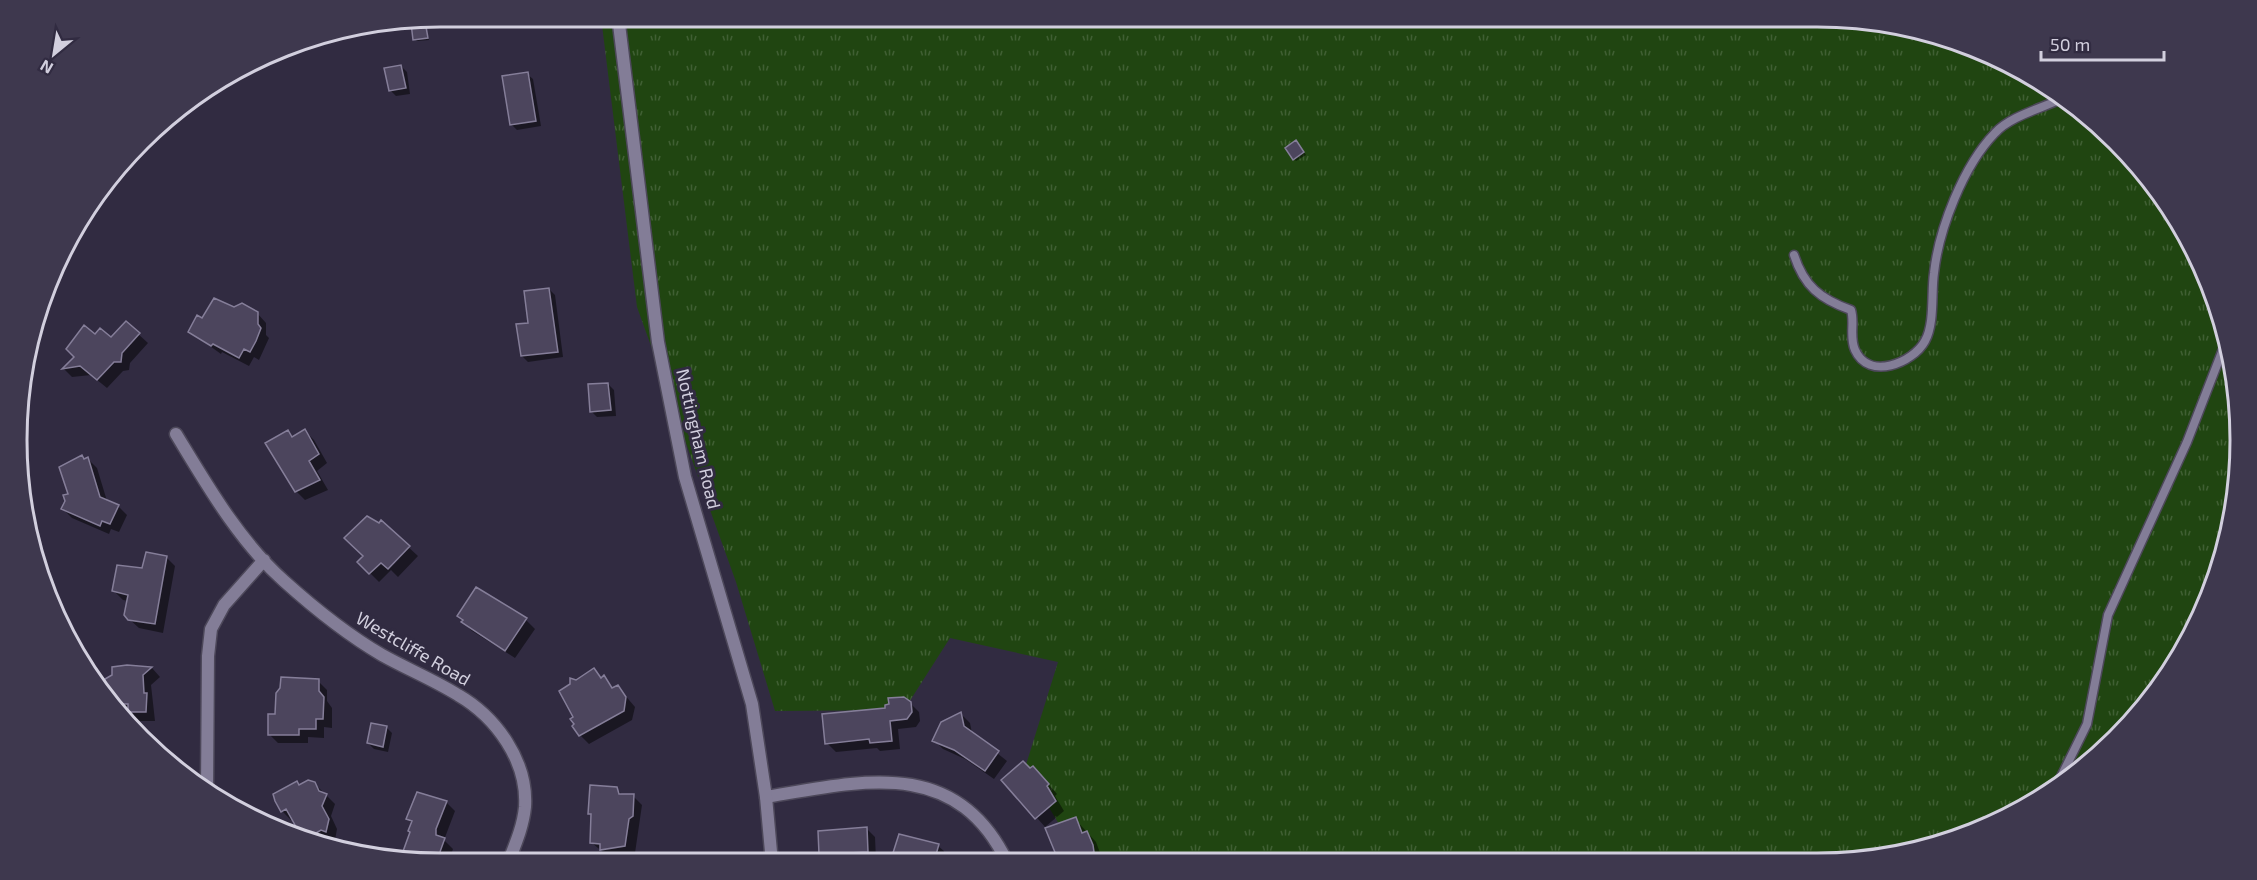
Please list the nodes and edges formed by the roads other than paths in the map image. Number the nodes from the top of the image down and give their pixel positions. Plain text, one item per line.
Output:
1 (619, 27) edge
2 (2054, 102) edge
3 (1794, 255) dead end
4 (2221, 355) edge
5 (176, 434) dead end
6 (264, 560) junction
7 (2064, 771) edge
8 (207, 780) edge
9 (766, 797) junction
10 (512, 853) edge
11 (771, 853) edge
12 (1003, 853) edge

1 - 9 street, Nottingham Road
2 - 3 lane
4 - 7 lane
5 - 6 street, Westcliffe Road
6 - 8 street
6 - 10 street, Westcliffe Road
9 - 11 street, Nottingham Road
9 - 12 street

